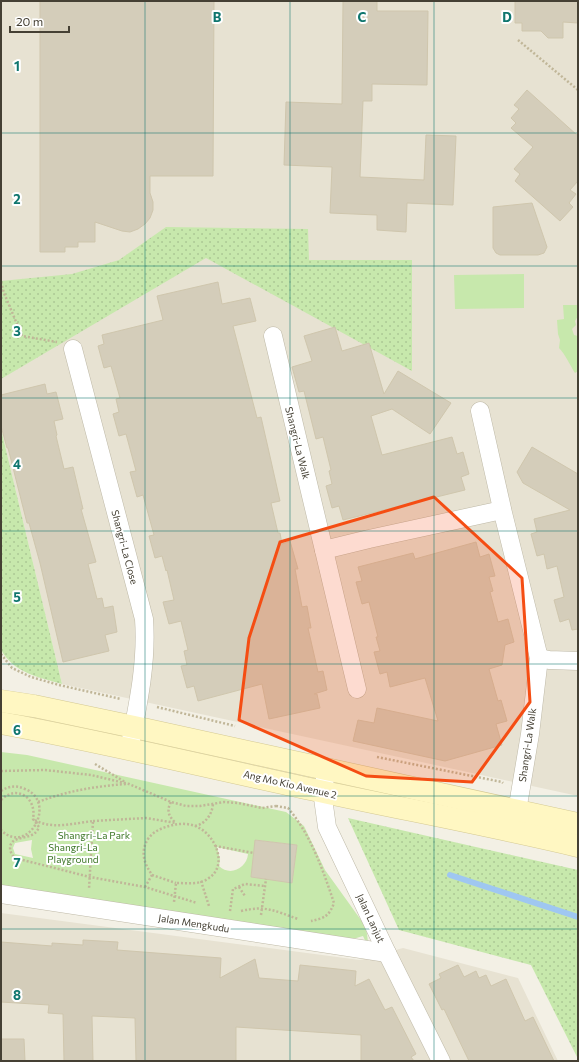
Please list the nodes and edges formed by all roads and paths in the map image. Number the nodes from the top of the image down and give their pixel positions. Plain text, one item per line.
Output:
1 (518, 40) dead end
2 (578, 90) edge
3 (1, 282) edge
4 (273, 336) dead end
5 (74, 349) joint
6 (480, 411) dead end
7 (502, 510) junction
8 (324, 550) junction
9 (1, 654) edge
10 (539, 658) junction
11 (578, 661) edge
12 (357, 689) dead end
13 (1, 701) edge
14 (138, 702) junction
15 (1, 723) edge
16 (236, 726) dead end
17 (134, 727) junction
18 (130, 749) junction
19 (372, 756) dead end
20 (93, 763) dead end
21 (327, 770) junction
22 (1, 771) edge
23 (502, 782) dead end
24 (129, 784) junction
25 (1, 791) edge
26 (322, 792) junction
27 (1, 800) edge
28 (38, 802) junction
29 (171, 802) junction
30 (288, 803) dead end
31 (213, 804) junction
32 (276, 806) junction
33 (32, 819) junction
34 (515, 820) junction
35 (93, 821) junction
36 (176, 823) junction
37 (578, 824) edge
38 (194, 826) junction
39 (1, 830) edge
40 (215, 846) junction
41 (578, 846) edge
42 (254, 853) dead end
43 (152, 875) junction
44 (90, 877) junction
45 (266, 879) dead end
46 (202, 881) junction
47 (176, 883) junction
48 (265, 886) junction
49 (145, 887) junction
50 (239, 887) junction
51 (1, 894) edge
52 (175, 896) junction
53 (245, 896) dead end
54 (88, 907) junction
55 (262, 908) junction
56 (223, 910) dead end
57 (230, 912) junction
58 (302, 920) dead end
59 (307, 921) dead end
60 (259, 933) junction
61 (387, 953) junction
62 (440, 1061) edge

1 - 2 path
3 - 5 path
4 - 8 street, Shangri-La Walk
5 - 14 street, Shangri-La Close
6 - 7 street, Shangri-La Walk
7 - 8 street
7 - 10 street, Shangri-La Walk
8 - 12 street, Shangri-La Walk
9 - 14 path
10 - 11 street
10 - 34 street, Shangri-La Walk
13 - 17 main road, Ang Mo Kio Avenue 2
14 - 16 path
14 - 17 street, Shangri-La Close
15 - 18 main road, Ang Mo Kio Avenue 2
17 - 18 street, Shangri-La Close
17 - 21 main road, Ang Mo Kio Avenue 2
18 - 26 main road, Ang Mo Kio Avenue 2
19 - 23 path
20 - 24 path
21 - 26 street, Jalan Lanjut
21 - 34 main road, Ang Mo Kio Avenue 2
22 - 24 path
24 - 28 path
24 - 29 path
25 - 28 path, bridge
26 - 34 main road, Ang Mo Kio Avenue 2
26 - 61 street, Jalan Lanjut
27 - 33 path
28 - 39 path, bridge
29 - 31 path
29 - 36 path
30 - 32 path
31 - 32 path
31 - 38 path
32 - 59 path
33 - 35 path
33 - 44 path
34 - 37 main road, Ang Mo Kio Avenue 2
34 - 41 main road, Ang Mo Kio Avenue 2
35 - 36 path
35 - 44 path
36 - 38 path
36 - 43 path
38 - 40 path
40 - 42 path
40 - 46 path
43 - 47 path
43 - 49 path
44 - 49 path
44 - 54 path
45 - 48 path
46 - 47 path
46 - 52 path
47 - 52 path
48 - 50 path
48 - 55 path
49 - 52 path
50 - 53 path
50 - 57 path
51 - 54 street, Jalan Mengkudu
54 - 60 street, Jalan Mengkudu
55 - 57 path
55 - 58 path
55 - 60 path
56 - 57 path
60 - 61 street, Jalan Mengkudu
61 - 62 street, Jalan Lanjut

